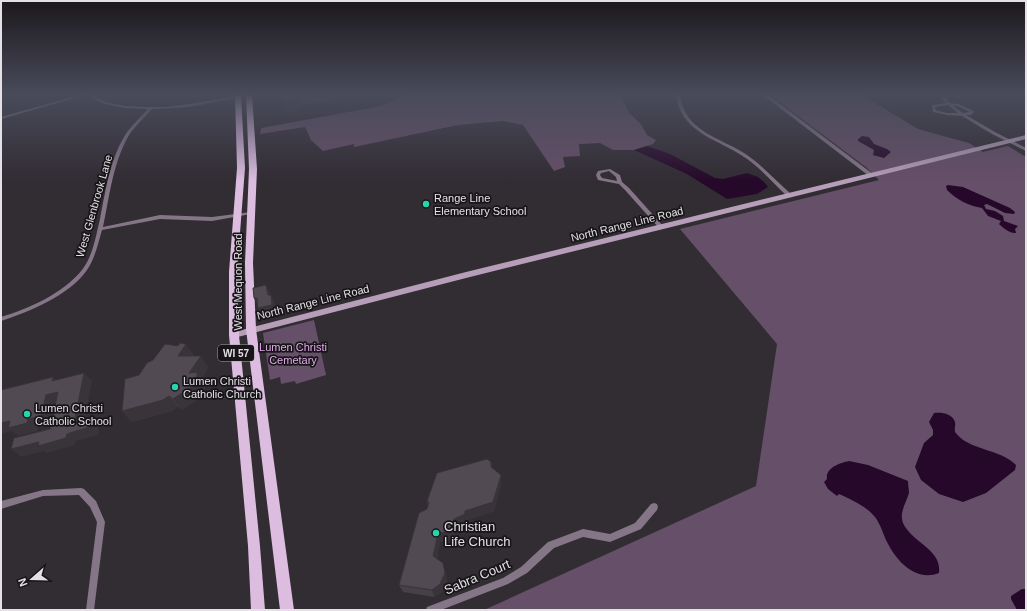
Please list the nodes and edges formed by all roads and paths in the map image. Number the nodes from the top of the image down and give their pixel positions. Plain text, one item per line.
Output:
1 (137, 124) edge
2 (239, 124) edge
3 (251, 124) edge
4 (691, 124) edge
5 (803, 124) edge
6 (979, 124) edge
7 (1026, 136) edge
8 (1009, 141) junction
9 (1026, 150) edge
10 (871, 175) junction
11 (620, 183) junction
12 (789, 195) junction
13 (251, 212) junction
14 (238, 216) junction
15 (661, 227) junction
16 (99, 229) junction
17 (1, 320) edge
18 (251, 329) junction
19 (234, 335) junction
20 (1, 505) edge
21 (654, 507) dead end
22 (90, 610) edge
23 (258, 610) edge
24 (287, 610) edge
25 (430, 610) edge

1 - 16 street, West Glenbrook Lane
2 - 14 main road, West Mequon Road / WI 57
3 - 13 main road, West Mequon Road / WI 57
4 - 12 street
5 - 10 street
6 - 8 street
7 - 8 street, North Range Line Road
8 - 9 street
8 - 10 street, North Range Line Road
10 - 12 street, North Range Line Road
11 - 11 street
11 - 15 street
12 - 15 street, North Range Line Road
13 - 14 street
13 - 18 main road, West Mequon Road / WI 57
14 - 16 street
14 - 19 main road, West Mequon Road / WI 57
15 - 18 street, North Range Line Road
16 - 17 street, West Glenbrook Lane
18 - 19 street, North Range Line Road
18 - 24 main road, West Mequon Road / WI 57
19 - 23 main road, West Mequon Road / WI 57
20 - 22 street
21 - 25 street, Sabra Court

